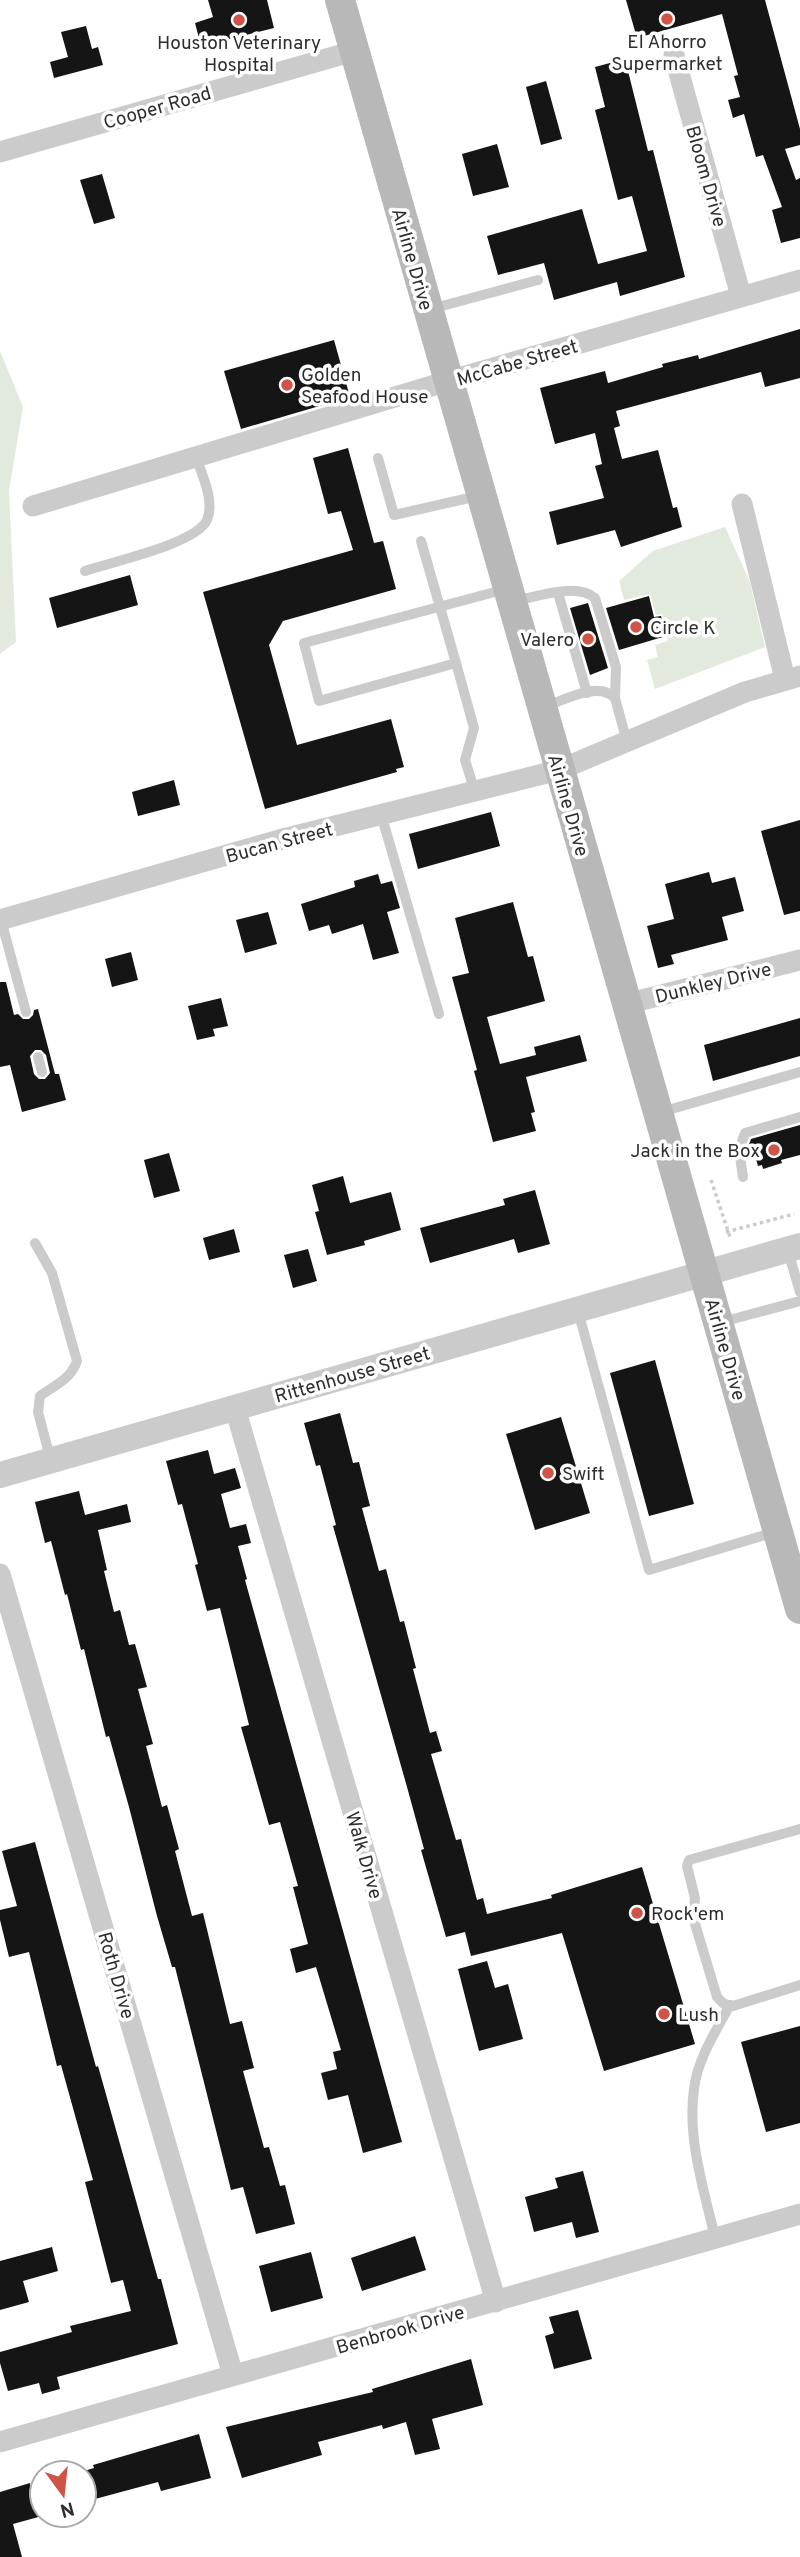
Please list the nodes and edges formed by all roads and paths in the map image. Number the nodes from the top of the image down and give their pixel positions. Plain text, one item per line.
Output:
1 (340, 0) edge
2 (354, 51) junction
3 (674, 55) dead end
4 (0, 152) edge
5 (538, 280) dead end
6 (800, 280) edge
7 (741, 296) junction
8 (428, 309) junction
9 (448, 381) junction
10 (197, 457) junction
11 (378, 458) dead end
12 (481, 496) junction
13 (742, 504) dead end
14 (33, 506) dead end
15 (421, 541) dead end
16 (85, 571) dead end
17 (558, 593) junction
18 (509, 595) junction
19 (440, 607) junction
20 (456, 663) junction
21 (792, 678) edge
22 (587, 693) junction
23 (615, 698) junction
24 (541, 708) junction
25 (627, 742) junction
26 (559, 771) junction
27 (475, 792) junction
28 (381, 814) junction
29 (0, 920) edge
30 (800, 960) edge
31 (626, 1004) junction
32 (26, 1012) dead end
33 (439, 1014) dead end
34 (38, 1057) dead end
35 (42, 1072) dead end
36 (800, 1072) edge
37 (657, 1113) junction
38 (800, 1117) edge
39 (743, 1177) dead end
40 (711, 1180) dead end
41 (794, 1214) dead end
42 (726, 1232) junction
43 (730, 1237) dead end
44 (35, 1243) dead end
45 (794, 1247) edge
46 (704, 1272) junction
47 (800, 1292) edge
48 (800, 1301) edge
49 (577, 1309) junction
50 (719, 1323) junction
51 (234, 1408) junction
52 (51, 1461) junction
53 (0, 1475) edge
54 (784, 1541) junction
55 (0, 1574) edge
56 (800, 1609) edge
57 (800, 1829) edge
58 (800, 1985) edge
59 (730, 2005) junction
60 (800, 2214) edge
61 (715, 2238) junction
62 (496, 2302) junction
63 (233, 2375) junction
64 (0, 2442) edge

1 - 2 main road, Airline Drive
2 - 4 street, Cooper Road
2 - 8 main road, Airline Drive
3 - 7 street, Bloom Drive
5 - 8 lane
6 - 7 street, McCabe Street
7 - 9 street, McCabe Street
8 - 9 main road, Airline Drive
9 - 10 street, McCabe Street
9 - 12 main road, Airline Drive
10 - 14 street, McCabe Street
10 - 16 lane
11 - 12 lane
12 - 18 main road, Airline Drive
13 - 21 street
15 - 19 lane
17 - 18 lane
17 - 22 lane
17 - 23 lane
18 - 19 lane
18 - 24 main road, Airline Drive
19 - 20 lane
19 - 20 lane
20 - 27 lane
21 - 25 street, Bucan Street
22 - 23 lane
22 - 24 lane
23 - 25 lane
24 - 26 main road, Airline Drive
25 - 26 street, Bucan Street
26 - 27 street, Bucan Street
26 - 31 main road, Airline Drive
27 - 28 street, Bucan Street
28 - 29 street, Bucan Street
28 - 33 lane
29 - 32 lane
30 - 31 street, Dunkley Drive
31 - 37 main road, Airline Drive
34 - 35 lane
36 - 37 lane
37 - 46 main road, Airline Drive
38 - 39 lane
40 - 42 path
41 - 42 path
42 - 43 path
44 - 52 lane
45 - 46 street, Rittenhouse Street
45 - 47 lane
46 - 49 street, Rittenhouse Street
46 - 50 main road, Airline Drive
48 - 50 lane
49 - 51 street, Rittenhouse Street
49 - 54 lane
50 - 54 main road, Airline Drive
51 - 52 street, Rittenhouse Street
51 - 62 street, Walk Drive
52 - 53 street, Rittenhouse Street
54 - 56 main road, Airline Drive
55 - 63 street, Roth Drive
57 - 59 lane
58 - 59 lane
59 - 61 lane
60 - 61 street, Benbrook Drive
61 - 62 street, Benbrook Drive
62 - 63 street, Benbrook Drive
63 - 64 street, Benbrook Drive

